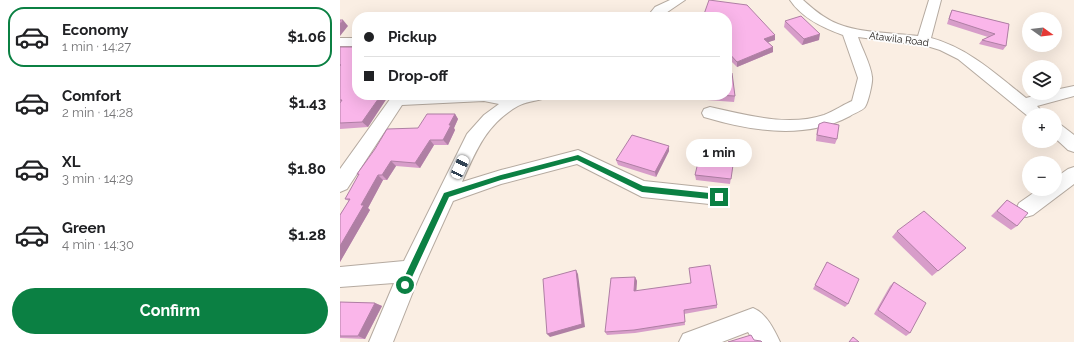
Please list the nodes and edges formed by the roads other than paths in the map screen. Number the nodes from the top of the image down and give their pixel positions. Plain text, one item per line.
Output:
1 (679, 0) edge
2 (796, 0) edge
3 (935, 0) edge
4 (658, 12) edge
5 (849, 32) junction
6 (923, 41) junction
7 (349, 42) edge
8 (340, 53) edge
9 (1074, 91) edge
10 (399, 100) edge
11 (514, 100) edge
12 (1024, 104) junction
13 (1029, 108) edge
14 (710, 114) dead end
15 (1062, 136) edge
16 (1074, 145) edge
17 (1074, 174) edge
18 (1062, 182) edge
19 (340, 184) edge
20 (446, 195) junction
21 (1043, 196) edge
22 (719, 197) dead end
23 (1026, 209) dead end
24 (410, 271) junction
25 (340, 277) edge
26 (381, 342) edge
27 (691, 342) edge
28 (768, 342) edge

1 - 4 street
2 - 5 street, Atawila Road
3 - 6 street
5 - 6 street, Atawila Road
5 - 14 street
6 - 12 street, Atawila Road
7 - 8 street
9 - 12 street
10 - 19 street
11 - 20 street
12 - 13 street, Atawila Road
15 - 16 street
17 - 18 street
20 - 22 street
20 - 24 street
21 - 23 street
24 - 25 street
24 - 26 street
27 - 28 street

